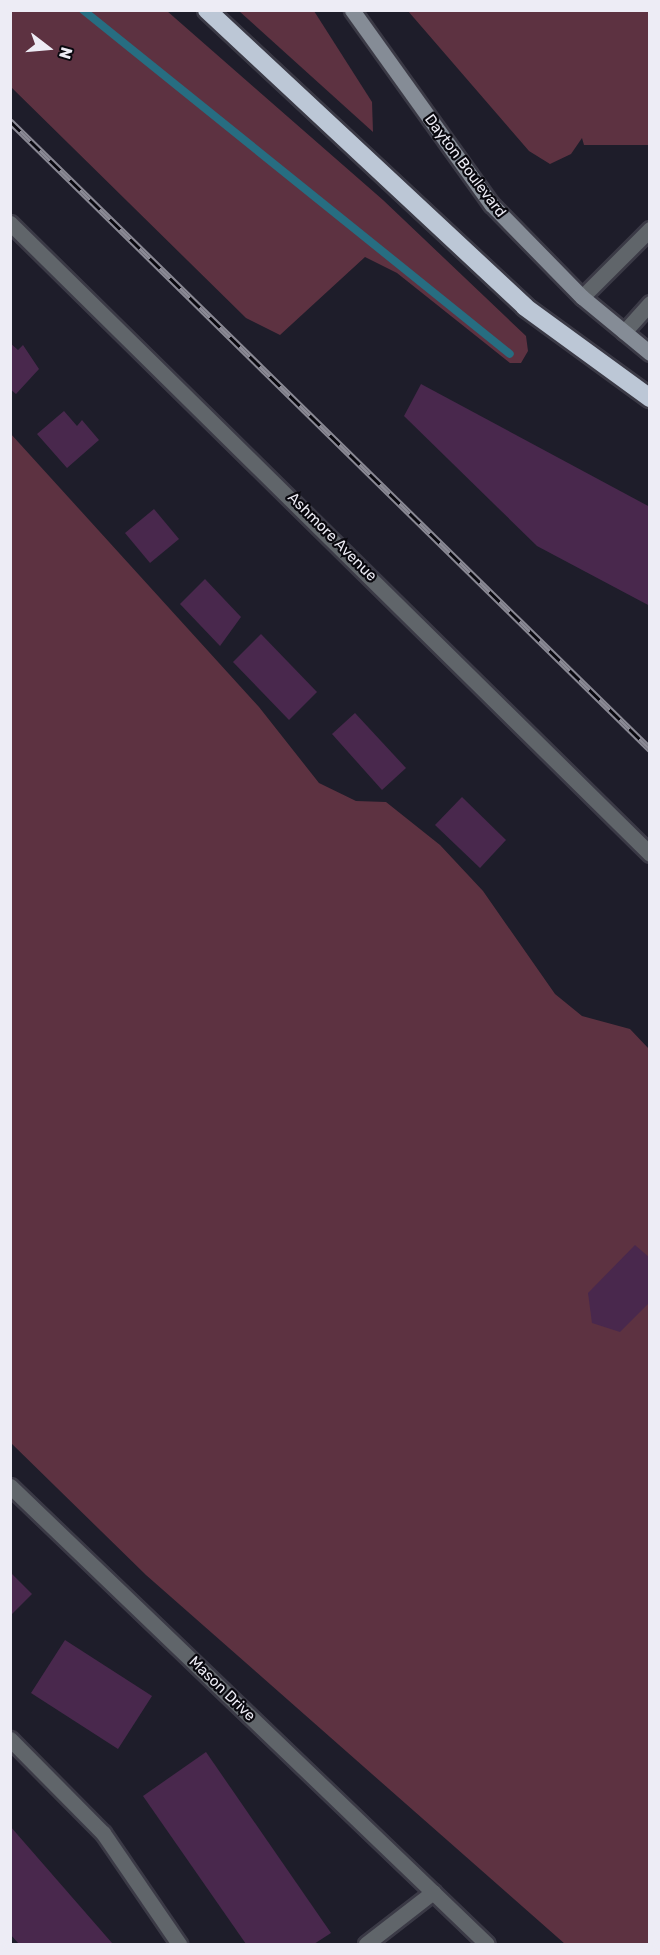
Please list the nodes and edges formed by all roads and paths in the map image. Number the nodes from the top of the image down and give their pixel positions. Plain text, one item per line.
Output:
1 (207, 10) edge
2 (352, 10) edge
3 (10, 223) edge
4 (650, 229) edge
5 (582, 297) junction
6 (650, 303) edge
7 (624, 332) junction
8 (650, 353) edge
9 (650, 398) edge
10 (650, 854) edge
11 (10, 1486) edge
12 (10, 1739) edge
13 (433, 1892) junction
14 (179, 1944) edge
15 (366, 1944) edge
16 (487, 1944) edge

1 - 9 highway
2 - 5 main road, Dayton Boulevard
3 - 10 street, Ashmore Avenue
4 - 5 street
5 - 7 main road, Dayton Boulevard
6 - 7 street
7 - 8 main road, Dayton Boulevard
11 - 13 street, Mason Drive
12 - 14 street
13 - 15 street
13 - 16 street, Mason Drive

